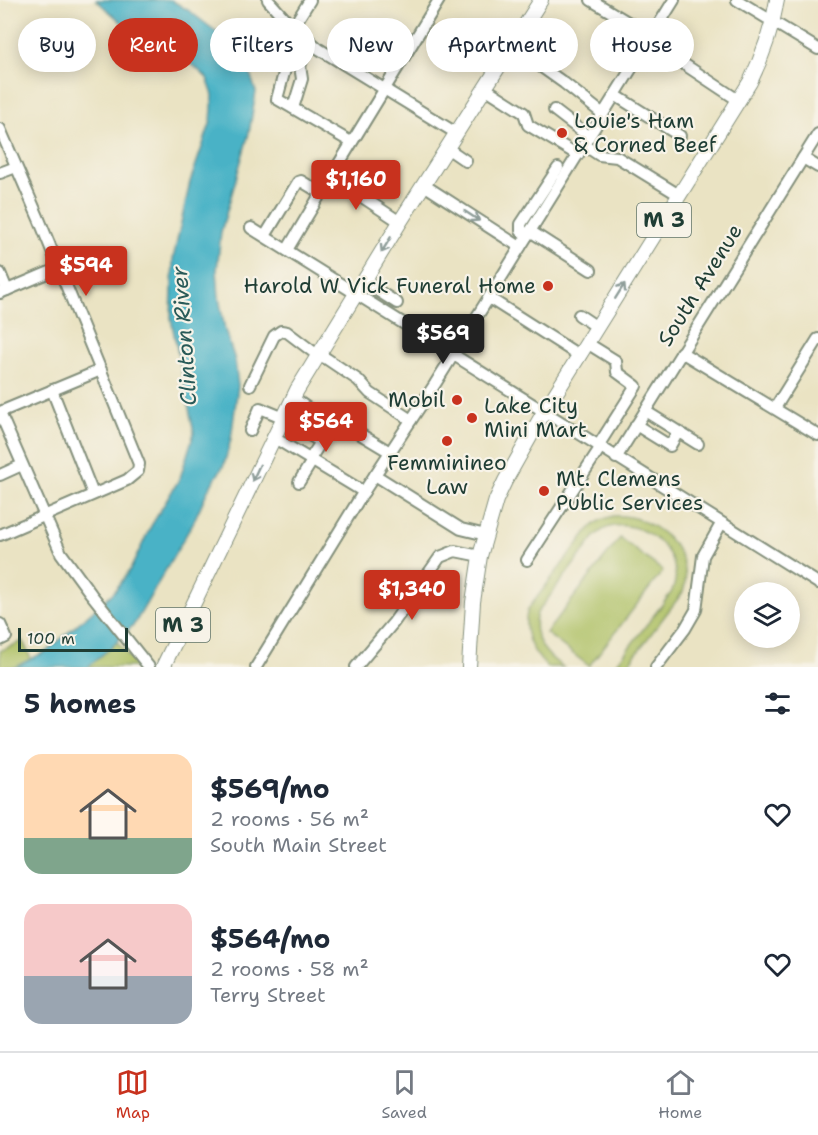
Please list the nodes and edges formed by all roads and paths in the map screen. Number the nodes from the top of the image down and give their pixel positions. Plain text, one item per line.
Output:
1 (268, 0) edge
2 (310, 0) edge
3 (439, 0) edge
4 (541, 0) edge
5 (591, 0) edge
6 (674, 0) edge
7 (737, 0) edge
8 (777, 0) edge
9 (285, 18) edge
10 (299, 18) edge
11 (530, 18) edge
12 (618, 18) edge
13 (663, 18) edge
14 (773, 23) junction
15 (315, 46) edge
16 (818, 49) edge
17 (694, 70) edge
18 (284, 72) edge
19 (301, 72) edge
20 (495, 72) edge
21 (549, 72) edge
22 (629, 72) edge
23 (485, 88) junction
24 (384, 89) junction
25 (615, 95) junction
26 (738, 100) junction
27 (293, 108) junction
28 (554, 110) dead end
29 (603, 114) junction
30 (0, 129) edge
31 (456, 133) junction
32 (818, 134) edge
33 (680, 136) dead end
34 (586, 141) junction
35 (351, 142) junction
36 (447, 148) junction
37 (578, 155) junction
38 (803, 158) junction
39 (466, 160) dead end
40 (16, 167) junction
41 (818, 167) edge
42 (0, 173) edge
43 (332, 177) junction
44 (424, 185) junction
45 (321, 193) junction
46 (680, 195) junction
47 (400, 222) junction
48 (251, 228) dead end
49 (529, 233) junction
50 (265, 236) junction
51 (520, 247) junction
52 (287, 250) junction
53 (59, 268) junction
54 (591, 270) dead end
55 (0, 273) edge
56 (360, 288) junction
57 (3, 291) edge
58 (489, 298) junction
59 (397, 303) dead end
60 (579, 315) dead end
61 (597, 327) junction
62 (818, 339) edge
63 (583, 350) junction
64 (681, 352) junction
65 (319, 355) junction
66 (453, 355) junction
67 (101, 370) junction
68 (250, 385) dead end
69 (52, 390) junction
70 (293, 398) junction
71 (774, 408) junction
72 (645, 411) junction
73 (0, 412) edge
74 (544, 412) junction
75 (282, 419) junction
76 (411, 420) junction
77 (332, 425) junction
78 (636, 425) junction
79 (249, 431) dead end
80 (678, 432) junction
81 (818, 435) edge
82 (273, 437) junction
83 (321, 442) junction
84 (698, 444) dead end
85 (599, 447) junction
86 (390, 452) junction
87 (616, 458) junction
88 (309, 459) junction
89 (22, 465) junction
90 (0, 475) edge
91 (375, 475) junction
92 (297, 481) dead end
93 (364, 492) junction
94 (93, 494) junction
95 (44, 517) junction
96 (721, 524) junction
97 (0, 535) edge
98 (486, 535) junction
99 (480, 556) junction
100 (528, 560) dead end
101 (818, 583) edge
102 (0, 624) edge
103 (0, 640) edge
104 (149, 667) edge
105 (163, 667) edge
106 (256, 667) edge
107 (356, 667) edge
108 (469, 667) edge
109 (656, 667) edge

1 - 9 street
2 - 10 street
3 - 24 street
4 - 11 main road, M 3
5 - 12 street
6 - 13 street
7 - 14 street
8 - 14 main road, M 3
14 - 16 street
14 - 26 main road, M 3
15 - 24 street
17 - 26 street
18 - 27 street
19 - 27 street
20 - 23 main road, M 3
21 - 29 street
22 - 25 street
23 - 31 main road, M 3
23 - 37 street
24 - 31 street
24 - 35 street
25 - 29 street
25 - 33 street
26 - 46 main road, M 3
27 - 35 street
28 - 34 street
29 - 34 street
30 - 40 street
31 - 36 main road, M 3
32 - 38 street, South Avenue
34 - 37 street
34 - 46 street
35 - 43 street
36 - 39 street
36 - 44 main road, M 3
37 - 49 street
38 - 41 street
38 - 64 street, South Avenue
40 - 42 street
40 - 53 street
43 - 45 street
43 - 47 street
44 - 47 main road, M 3
44 -> 51 street
45 - 50 street
45 - 52 street
61 -> 46 main road, M 3
47 -> 56 main road, M 3
48 - 50 street
49 - 51 street
49 - 54 street
50 - 52 street
51 - 58 street
52 - 56 street
53 - 57 street
53 - 67 street
55 - 57 street
56 - 59 street
56 - 65 main road, M 3
56 - 66 street
58 - 63 street
58 - 66 street
60 - 61 street
61 - 63 main road, M 3
62 - 71 street
63 - 74 main road, M 3
63 - 85 street
64 - 71 street
64 - 72 street, South Avenue
65 - 68 street
65 - 70 main road, M 3
65 - 76 street
66 - 74 street
66 - 76 street
67 - 69 street
67 - 94 street
69 - 73 street
69 - 94 street
70 - 75 main road, M 3
70 - 77 street
71 - 81 street
72 - 78 street, South Avenue
72 - 80 street
73 - 89 street
74 - 85 street
74 - 98 main road, M 3
75 - 79 street
75 - 82 main road, M 3
75 - 83 street
76 - 86 street
77 - 83 street
77 - 86 street
78 - 80 street
78 - 87 street, South Avenue
80 - 84 street
82 - 88 street
82 -> 105 main road, M 3
83 - 88 street
85 - 87 street
85 - 100 street
86 - 91 street
87 - 96 street
88 - 92 street
88 - 93 street
89 - 90 street
89 - 95 street
91 - 93 street
91 - 98 street
93 - 106 street
94 - 95 street
95 - 97 street
95 - 104 street
96 - 101 street
96 - 109 street
98 - 99 main road, M 3
99 - 107 street
99 - 108 main road, M 3
102 - 103 street

